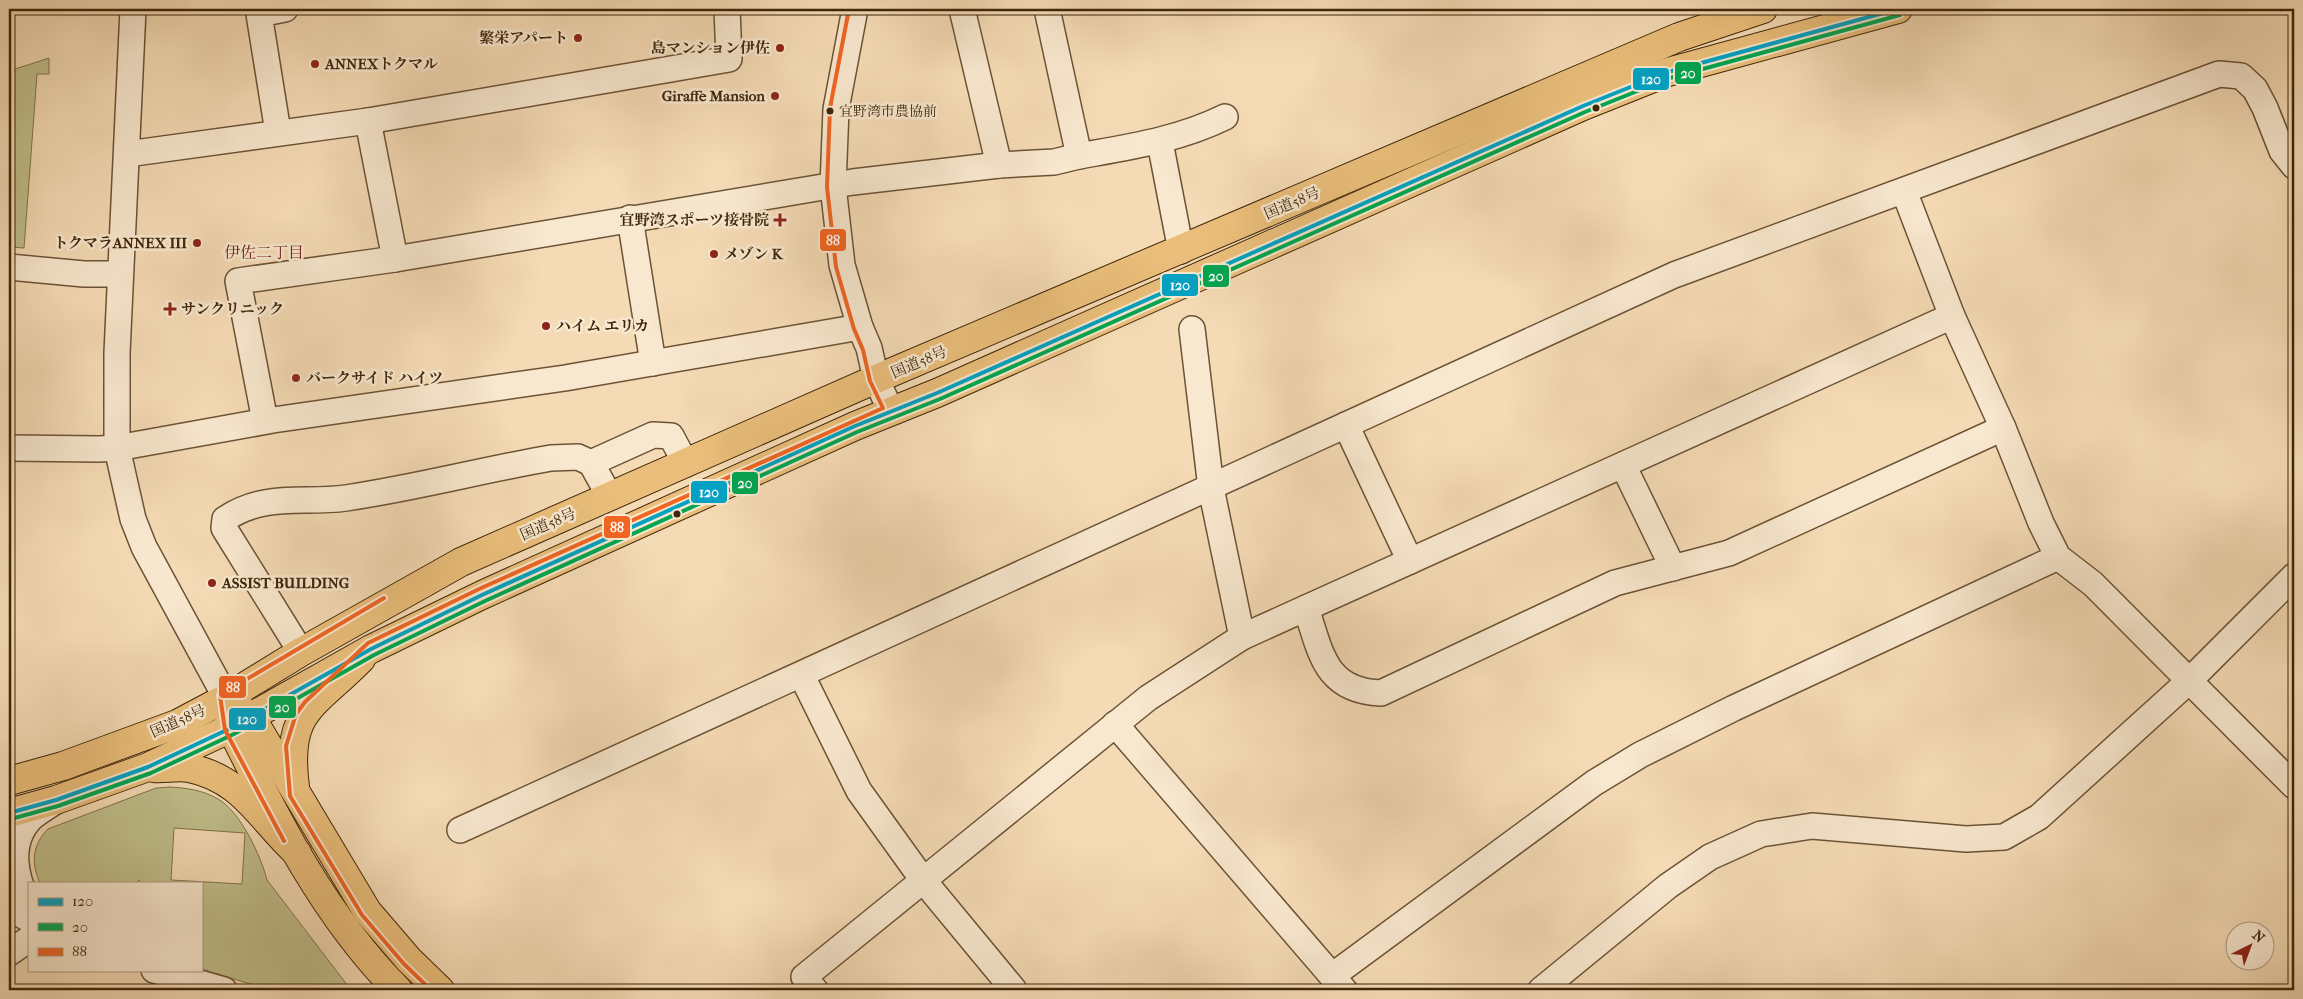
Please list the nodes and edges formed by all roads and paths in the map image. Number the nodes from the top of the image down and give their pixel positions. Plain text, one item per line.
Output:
1 (133, 9) edge
2 (285, 9) edge
3 (727, 9) edge
4 (854, 9) edge
5 (962, 9) edge
6 (1047, 9) edge
7 (1708, 9) edge
8 (1763, 9) edge
9 (1898, 9) edge
10 (1863, 14) edge
11 (1680, 37) junction
12 (1225, 118) dead end
13 (368, 121) junction
14 (278, 132) junction
15 (1160, 142) junction
16 (128, 154) junction
17 (1079, 156) junction
18 (999, 165) junction
19 (2294, 166) edge
20 (833, 186) junction
21 (1904, 190) junction
22 (630, 218) junction
23 (1181, 251) junction
24 (395, 259) junction
25 (9, 267) edge
26 (120, 274) junction
27 (1952, 316) junction
28 (860, 326) junction
29 (1192, 329) dead end
30 (653, 363) junction
31 (876, 379) junction
32 (891, 412) junction
33 (265, 421) junction
34 (1346, 425) junction
35 (2003, 428) junction
36 (9, 448) edge
37 (117, 448) junction
38 (592, 463) junction
39 (686, 464) junction
40 (1624, 465) junction
41 (1211, 488) junction
42 (610, 497) junction
43 (2058, 557) junction
44 (1410, 561) junction
45 (1672, 568) junction
46 (2294, 576) edge
47 (1306, 608) junction
48 (1242, 637) junction
49 (371, 649) junction
50 (301, 652) junction
51 (802, 676) junction
52 (2190, 680) junction
53 (226, 698) junction
54 (241, 723) junction
55 (1116, 724) junction
56 (146, 768) junction
57 (9, 782) edge
58 (2294, 786) edge
59 (296, 793) junction
60 (56, 800) junction
61 (9, 813) edge
62 (460, 830) dead end
63 (297, 853) junction
64 (923, 880) junction
65 (28, 901) edge
66 (9, 908) edge
67 (28, 918) edge
68 (9, 934) edge
69 (28, 937) edge
70 (28, 938) edge
71 (9, 953) edge
72 (161, 972) edge
73 (1338, 983) edge
74 (224, 990) edge
75 (398, 990) edge
76 (440, 990) edge
77 (815, 990) edge
78 (1014, 990) edge
79 (1541, 990) edge

1 - 16 street
2 - 14 street
3 - 13 street
4 - 20 street
5 - 18 street
6 - 17 street
7 - 11 main road
8 - 11 main road, 国道58号
9 - 10 main road, 国道58号
10 - 32 main road, 国道58号
11 - 23 main road, 国道58号
12 - 15 street
13 - 14 street
13 - 24 street
14 - 16 street
15 - 17 street
15 - 23 street
16 - 26 street
17 - 18 street
18 - 20 street
19 - 21 street
20 - 22 street
20 - 28 street
21 - 27 street
21 - 34 street
22 - 24 street
22 - 30 street
23 - 31 main road, 国道58号
24 - 33 street
25 - 26 street
26 - 37 street
27 - 35 street
27 - 40 street
28 - 30 street
28 - 31 street
29 - 41 street
30 - 33 street
31 - 32 street
31 - 39 main road, 国道58号
32 - 49 main road, 国道58号
33 - 37 street
34 - 41 street
34 - 44 street
35 - 43 street
35 - 45 street
36 - 37 street
37 - 53 street
38 - 39 street
38 - 42 street
38 - 50 street
39 - 42 main road, 国道58号
40 - 44 street
40 - 45 street
41 - 48 street
41 - 51 street
42 - 50 main road, 国道58号
43 - 52 street
43 - 73 street
44 - 47 street
45 - 47 street
46 - 52 street
47 - 48 street
48 - 55 street
49 - 54 main road, 国道58号
49 - 59 main road
50 - 53 main road, 国道58号
51 - 62 street
51 - 64 street
52 - 58 street
52 - 79 street
53 - 54 main road
53 - 57 main road, 国道58号
54 - 56 main road, 国道58号
54 - 59 main road
54 - 63 main road
55 - 64 street
55 - 73 street
56 - 60 main road, 国道58号
56 - 63 main road
59 - 76 main road
60 - 61 main road, 国道58号
60 - 65 street
63 - 75 main road
64 - 77 street
64 - 78 street
66 - 67 street
68 - 69 street
70 - 71 street
72 - 74 street

